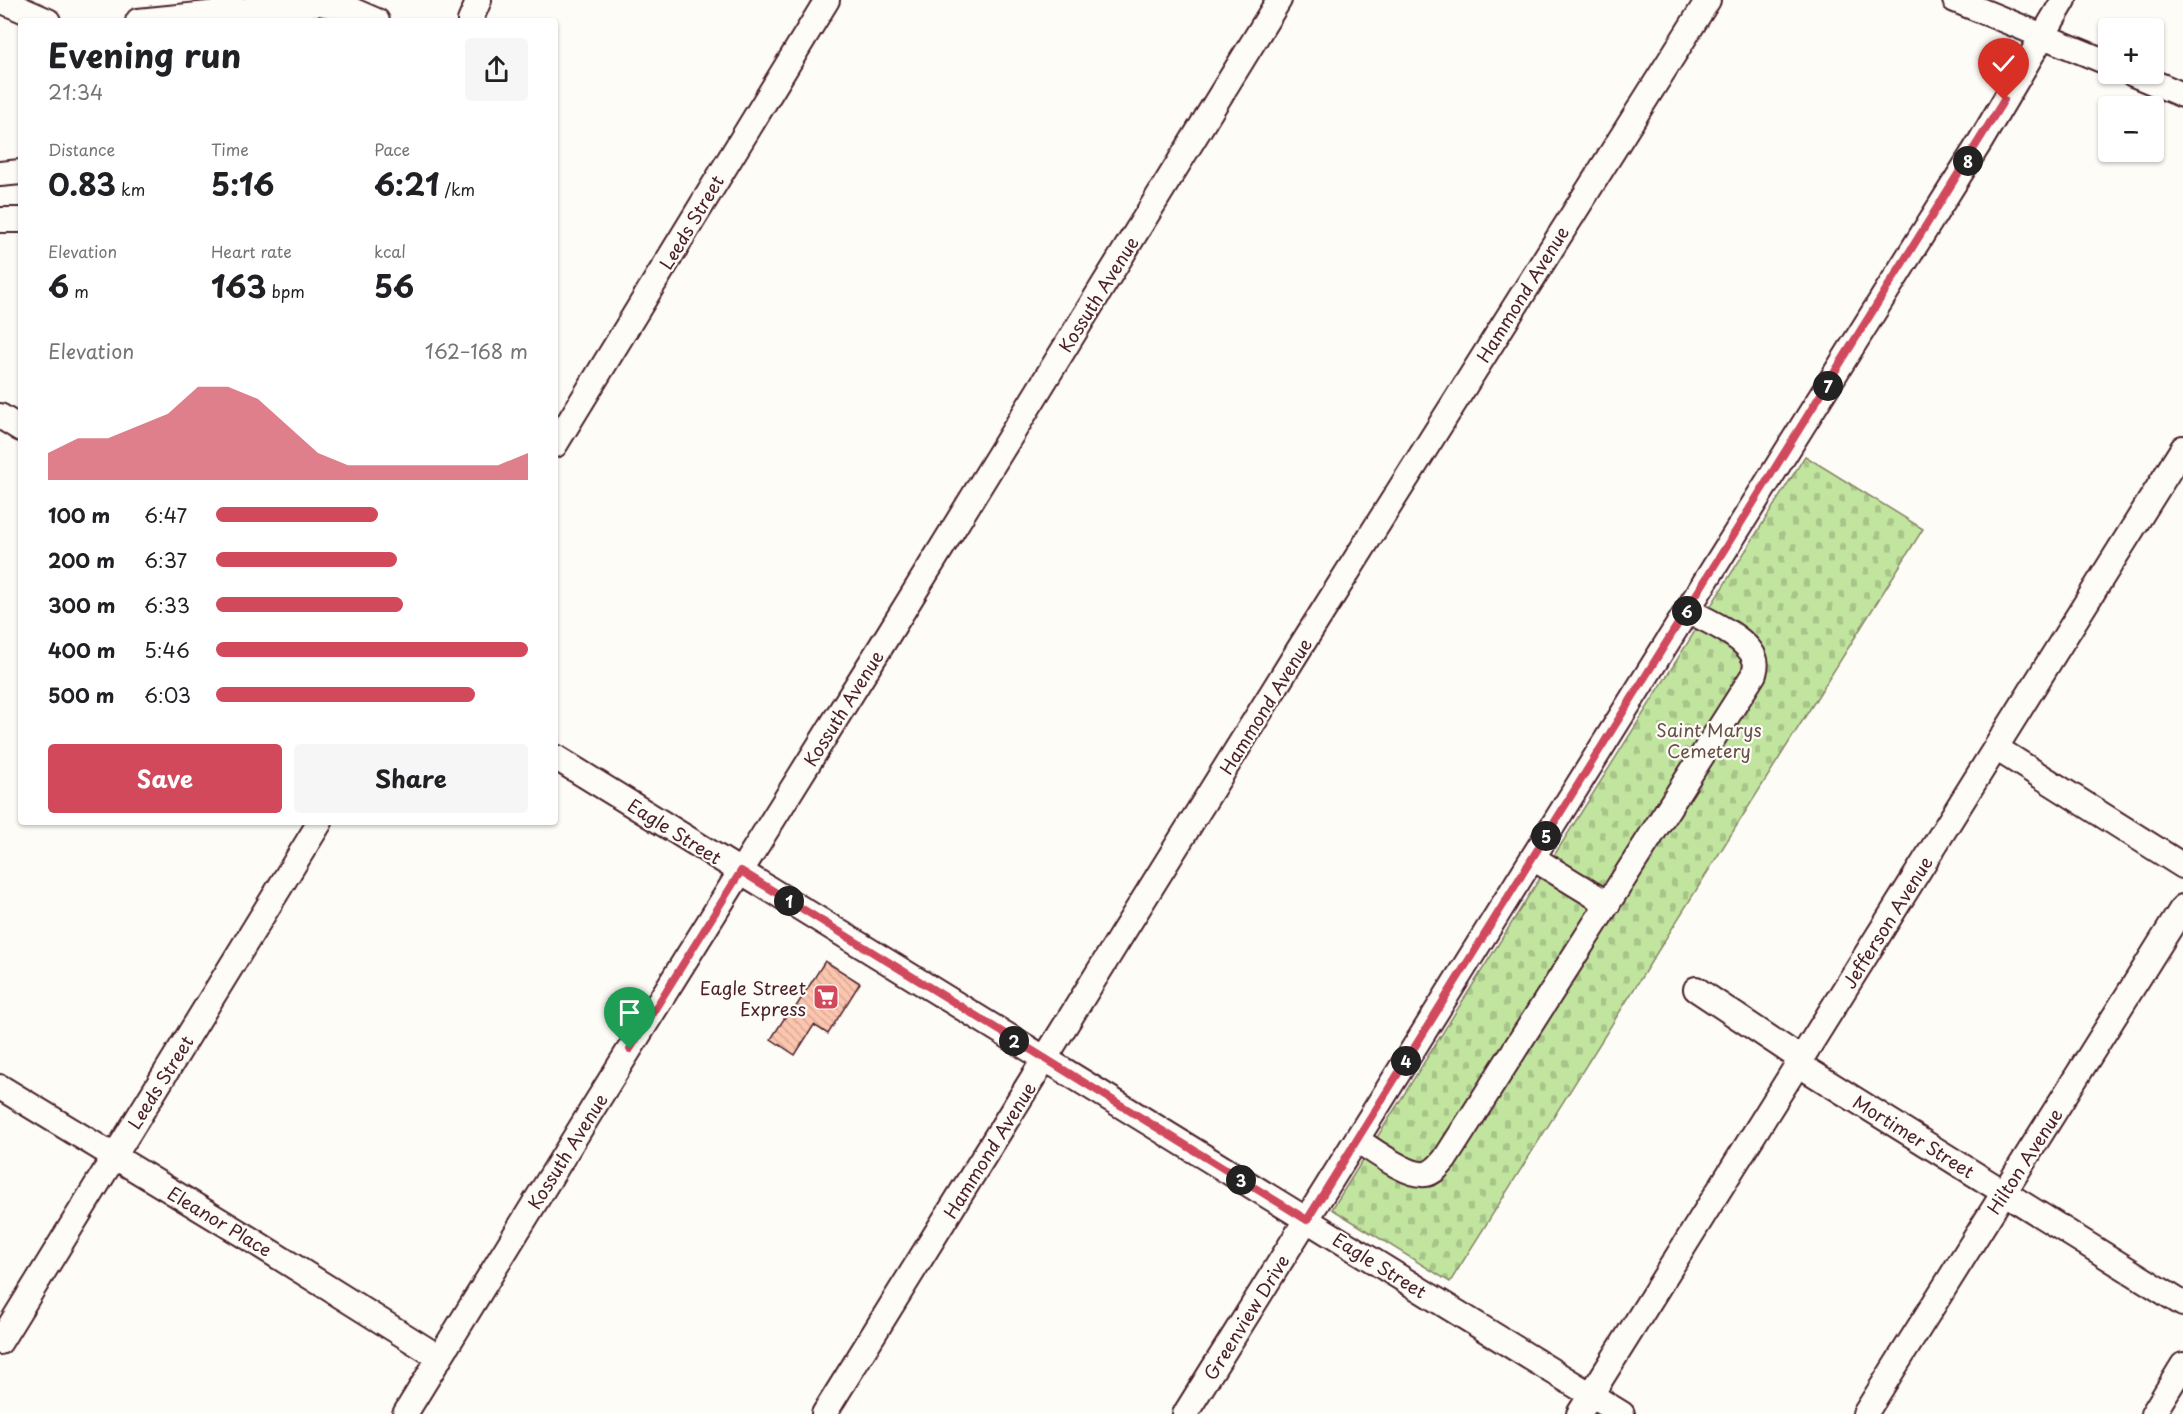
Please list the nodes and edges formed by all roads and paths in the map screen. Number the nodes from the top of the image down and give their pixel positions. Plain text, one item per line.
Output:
1 (0, 0) edge
2 (479, 0) edge
3 (827, 0) edge
4 (1279, 0) edge
5 (1708, 0) edge
6 (1955, 0) edge
7 (2064, 0) edge
8 (319, 1) edge
9 (48, 16) edge
10 (195, 18) edge
11 (370, 18) edge
12 (471, 18) edge
13 (2042, 35) junction
14 (2098, 58) edge
15 (2157, 84) edge
16 (2183, 95) edge
17 (18, 172) edge
18 (0, 174) edge
19 (0, 220) edge
20 (18, 220) edge
21 (0, 416) edge
22 (18, 427) edge
23 (558, 440) edge
24 (2183, 448) edge
25 (1687, 610) junction
26 (1996, 748) junction
27 (558, 759) edge
28 (318, 825) edge
29 (1533, 858) junction
30 (2183, 866) edge
31 (741, 871) junction
32 (1608, 904) junction
33 (2183, 908) edge
34 (1696, 989) dead end
35 (1045, 1060) junction
36 (1799, 1061) junction
37 (0, 1087) edge
38 (1357, 1140) junction
39 (114, 1157) junction
40 (2004, 1192) junction
41 (1307, 1220) junction
42 (2183, 1304) edge
43 (0, 1342) edge
44 (440, 1358) junction
45 (2183, 1365) edge
46 (1585, 1405) edge
47 (405, 1414) edge
48 (824, 1414) edge
49 (1185, 1414) edge
50 (1622, 1414) edge
51 (1865, 1414) edge
52 (2153, 1414) edge

1 - 9 street
2 - 12 street
3 - 23 street, Leeds Street
4 - 31 street, Kossuth Avenue
5 - 35 street, Hammond Avenue
6 - 13 street
7 - 13 street, Greenview Drive
8 - 10 street
8 - 11 street
13 - 14 street
13 - 25 street, Greenview Drive
15 - 16 street
17 - 18 street
19 - 20 street
21 - 22 street
24 - 26 street, Jefferson Avenue
25 - 29 street, Greenview Drive
25 - 32 street
26 - 30 street
26 - 36 street, Jefferson Avenue
27 - 31 street, Eagle Street
28 - 39 street, Leeds Street
29 - 32 street
29 - 38 street, Greenview Drive
31 - 35 street, Eagle Street
31 - 44 street, Kossuth Avenue
32 - 38 street
33 - 40 street, Hilton Avenue
34 - 36 street, Mortimer Street
35 - 41 street, Eagle Street
35 - 48 street, Hammond Avenue
36 - 40 street, Mortimer Street
36 - 46 street, Jefferson Avenue
37 - 39 street, Eleanor Place
38 - 41 street, Greenview Drive
39 - 43 street, Leeds Street
39 - 44 street, Eleanor Place
40 - 42 street, Mortimer Street
40 - 51 street, Hilton Avenue
41 - 46 street, Eagle Street
41 - 49 street, Greenview Drive
44 - 47 street, Kossuth Avenue
45 - 52 street
46 - 50 street, Eagle Street

